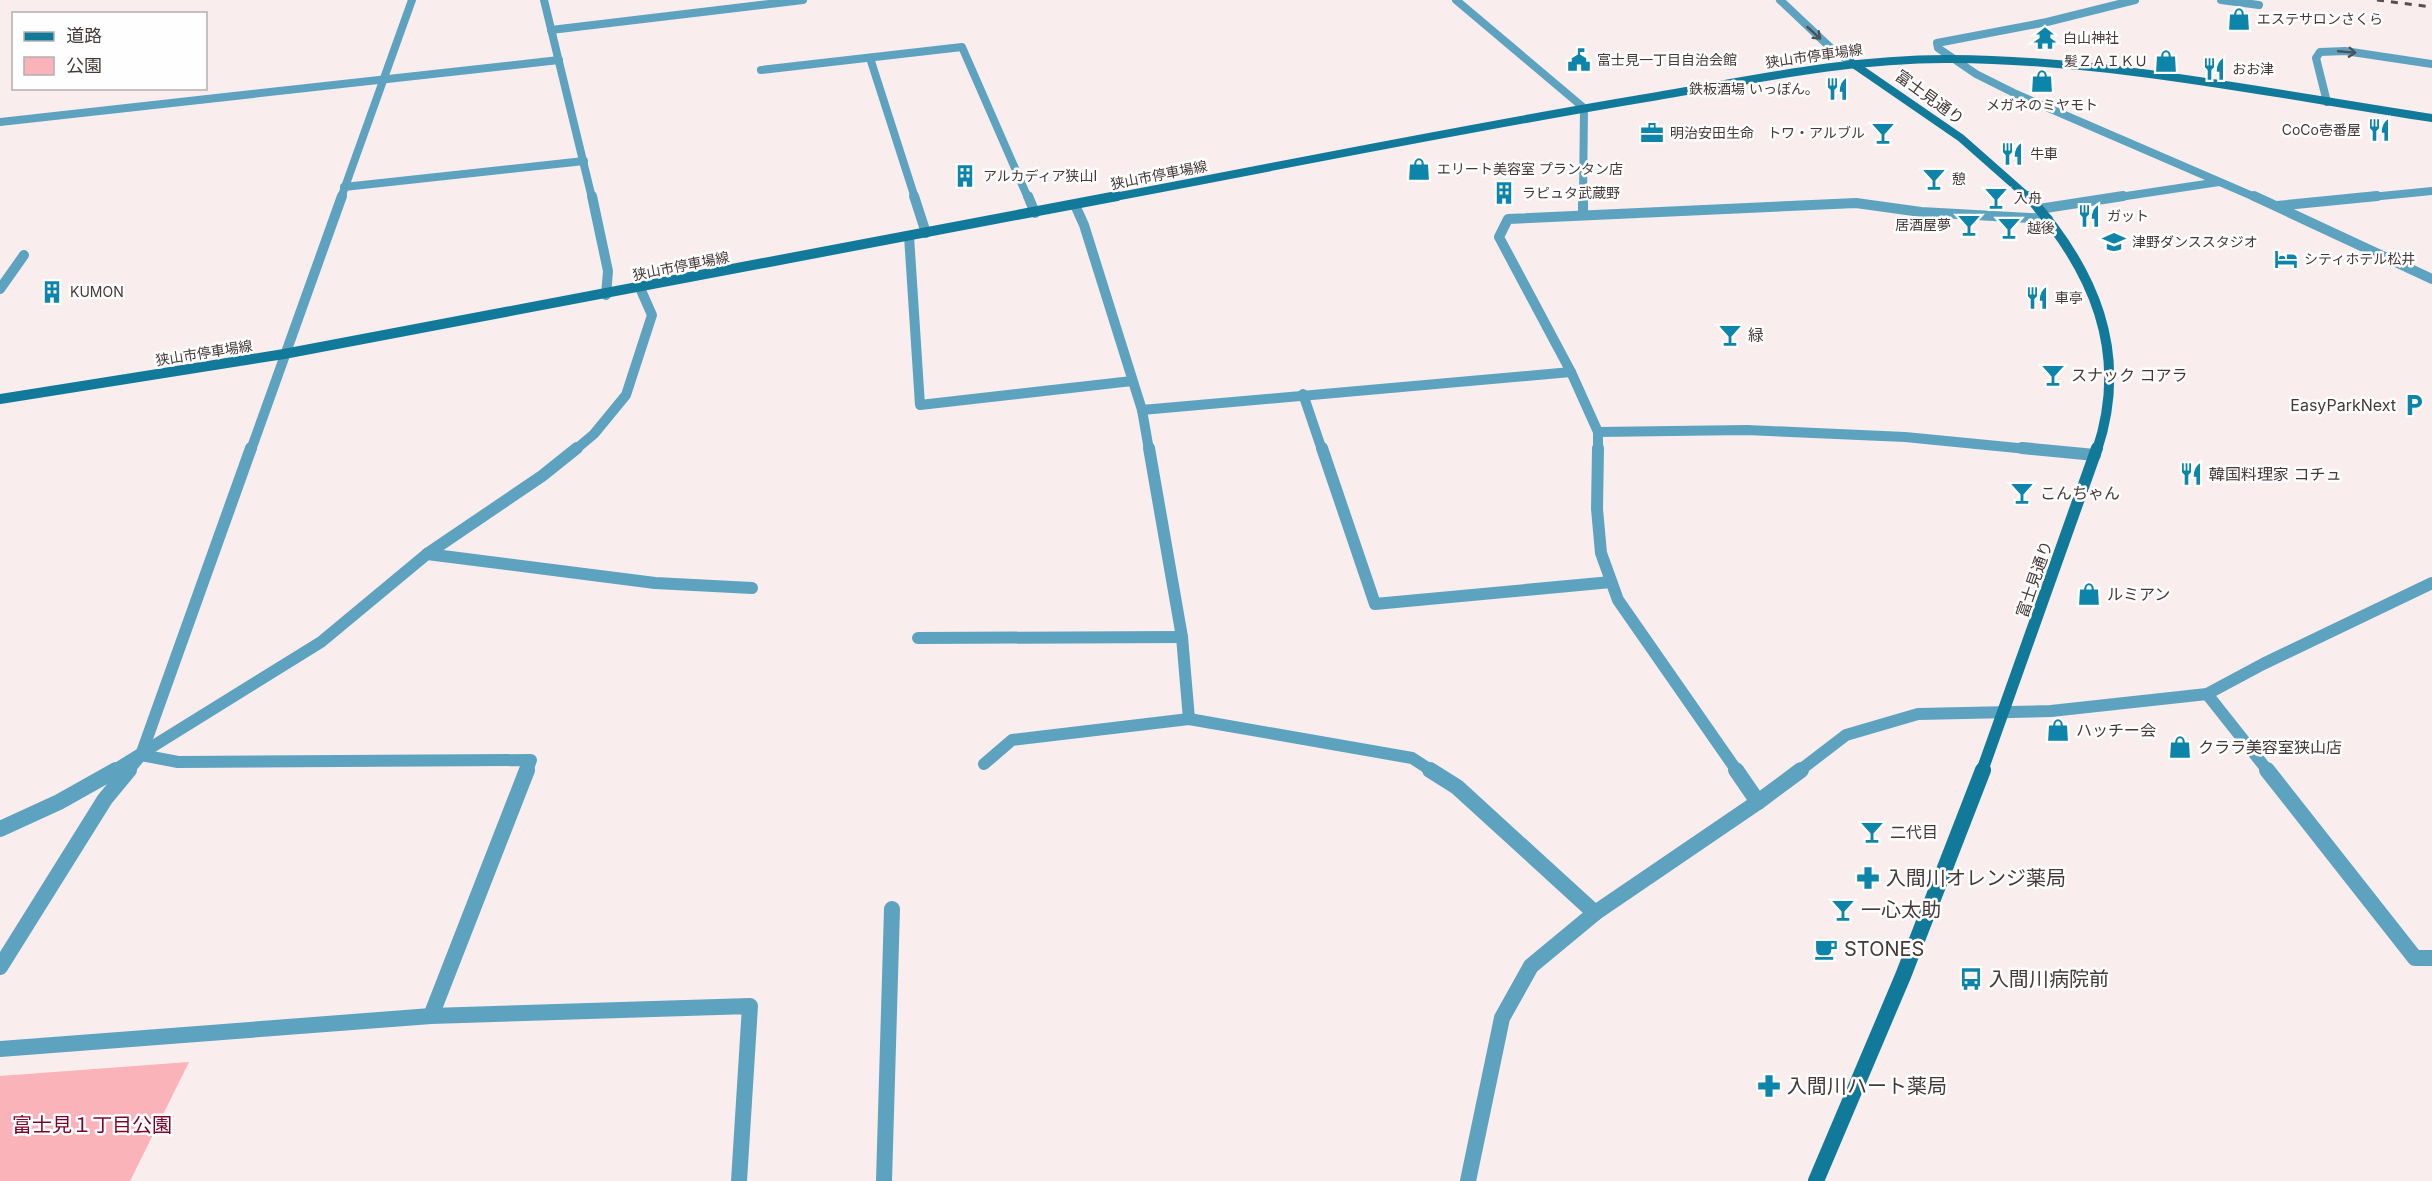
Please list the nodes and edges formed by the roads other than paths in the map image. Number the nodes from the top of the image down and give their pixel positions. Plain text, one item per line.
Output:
1 (412, 0) edge
2 (544, 0) edge
3 (803, 0) edge
4 (1456, 0) edge
5 (1780, 0) edge
6 (2135, 0) edge
7 (2221, 0) edge
8 (2259, 5) dead end
9 (551, 30) junction
10 (870, 58) junction
11 (1951, 58) junction
12 (559, 60) junction
13 (1852, 63) junction
14 (2432, 64) edge
15 (761, 70) dead end
16 (384, 79) junction
17 (2327, 102) junction
18 (1584, 108) junction
19 (2432, 118) edge
20 (0, 122) edge
21 (584, 161) junction
22 (2219, 182) junction
23 (344, 187) junction
24 (2432, 191) edge
25 (1075, 204) junction
26 (2276, 206) junction
27 (1035, 213) junction
28 (2043, 214) junction
29 (1583, 215) junction
30 (926, 233) junction
31 (909, 236) junction
32 (24, 255) dead end
33 (2432, 279) edge
34 (640, 288) junction
35 (0, 289) edge
36 (606, 295) junction
37 (284, 354) junction
38 (1571, 372) junction
39 (1132, 381) junction
40 (1303, 394) junction
41 (0, 399) edge
42 (1142, 410) junction
43 (1598, 432) junction
44 (2095, 456) junction
45 (427, 555) junction
46 (1611, 582) junction
47 (2432, 583) edge
48 (752, 588) dead end
49 (1182, 637) junction
50 (918, 638) dead end
51 (2207, 694) junction
52 (2004, 713) junction
53 (1189, 719) junction
54 (141, 755) junction
55 (984, 764) dead end
56 (1758, 802) junction
57 (0, 829) edge
58 (892, 909) dead end
59 (1595, 913) junction
60 (2432, 958) edge
61 (0, 967) edge
62 (431, 1016) junction
63 (0, 1049) edge
64 (739, 1181) edge
65 (884, 1181) edge
66 (1467, 1181) edge
67 (1816, 1181) edge

1 - 16 street
2 - 9 street
3 - 9 street
4 - 18 street
5 -> 13 street
6 - 11 street
7 - 8 street
9 - 12 street
10 - 15 street
10 - 27 street
10 - 30 street
11 - 13 main road, 狭山市停車場線
11 - 17 main road, 狭山市停車場線
11 - 22 street
12 - 16 street
12 - 21 street
13 - 18 main road, 狭山市停車場線
13 - 28 main road, 富士見通り
17 -> 14 street
16 - 20 street
16 - 23 street
17 - 19 main road, 狭山市停車場線
18 - 25 main road, 狭山市停車場線
18 - 29 street
21 - 23 street
21 - 36 street
22 - 26 street
22 - 28 street
23 - 37 street
24 - 26 street
25 - 27 main road, 狭山市停車場線
25 - 39 street
26 - 33 street
27 - 30 main road, 狭山市停車場線
28 - 29 street
28 - 44 main road, 富士見通り
29 - 38 street
30 - 31 main road, 狭山市停車場線
31 - 34 main road, 狭山市停車場線
31 - 39 street
32 - 35 street
34 - 36 main road, 狭山市停車場線
34 - 45 street
36 - 37 main road, 狭山市停車場線
37 - 41 main road, 狭山市停車場線
37 - 54 street
38 - 40 street
38 - 43 street
39 - 42 street
40 - 42 street
40 - 46 street
42 - 49 street
43 - 44 street
43 - 46 street
44 - 52 main road, 富士見通り
45 - 48 street
45 - 54 street
46 - 56 street
47 - 51 street
49 - 50 street
49 - 53 street
51 - 52 street
51 - 60 street
52 - 56 street
52 - 67 main road, 富士見通り
53 - 55 street
53 - 59 street
54 - 57 street
54 - 61 street
54 - 62 street
56 - 59 street
58 - 65 street
59 - 66 street
62 - 63 street
62 - 64 street

